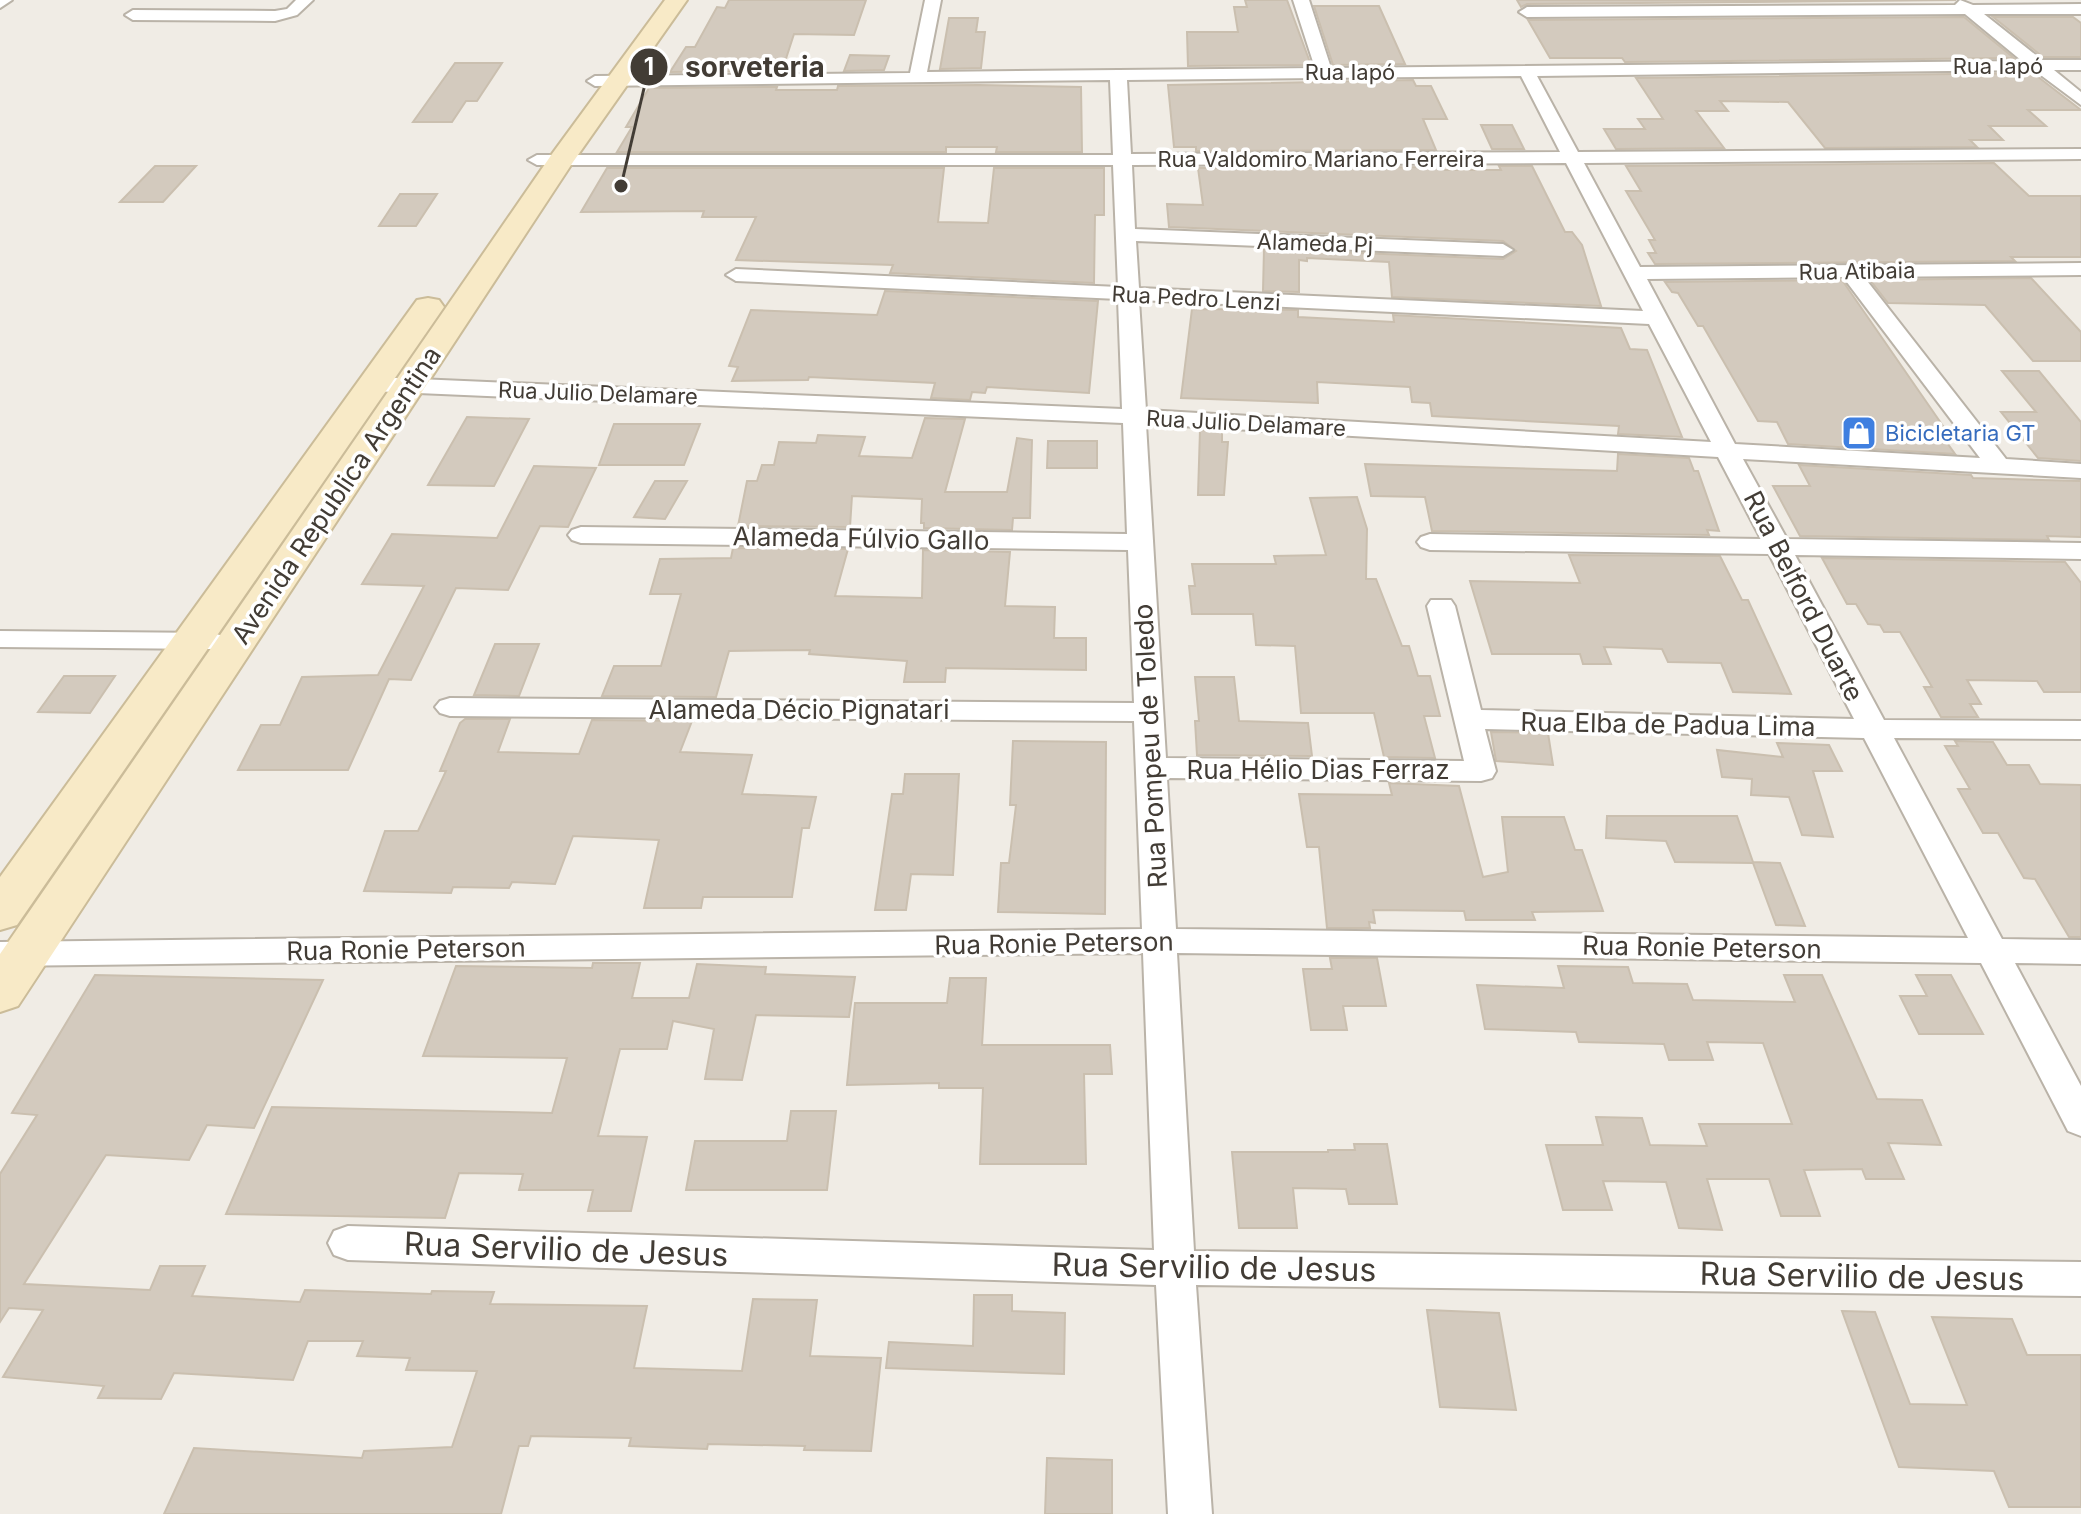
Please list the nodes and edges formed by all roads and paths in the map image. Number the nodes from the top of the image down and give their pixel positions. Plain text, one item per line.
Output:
1 (305, 0) edge
2 (656, 0) edge
3 (676, 0) edge
4 (933, 0) edge
5 (1301, 0) edge
6 (1963, 5) edge
7 (2081, 9) edge
8 (1527, 12) dead end
9 (133, 15) dead end
10 (2081, 65) edge
11 (2043, 69) junction
12 (1324, 72) junction
13 (1118, 74) junction
14 (1528, 75) junction
15 (918, 76) junction
16 (607, 80) junction
17 (2081, 100) edge
18 (2081, 154) edge
19 (1573, 157) junction
20 (549, 160) junction
21 (1123, 160) junction
22 (1126, 235) junction
23 (1503, 250) dead end
24 (2059, 269) junction
25 (2081, 269) edge
26 (1849, 271) junction
27 (1634, 273) junction
28 (736, 275) dead end
29 (2081, 291) edge
30 (1130, 295) junction
31 (1657, 318) junction
32 (372, 384) junction
33 (410, 385) junction
34 (1134, 416) junction
35 (1728, 451) junction
36 (1999, 467) junction
37 (2081, 471) edge
38 (581, 535) dead end
39 (1140, 542) junction
40 (1430, 542) dead end
41 (1780, 548) junction
42 (2081, 551) edge
43 (1441, 606) dead end
44 (0, 639) edge
45 (193, 641) junction
46 (238, 641) junction
47 (450, 707) dead end
48 (1149, 712) junction
49 (1468, 719) junction
50 (1872, 729) junction
51 (2081, 730) edge
52 (1151, 768) junction
53 (0, 913) edge
54 (1159, 941) junction
55 (1991, 951) junction
56 (2081, 952) edge
57 (13, 954) edge
58 (0, 993) edge
59 (2081, 1121) edge
60 (348, 1243) dead end
61 (1175, 1268) junction
62 (2081, 1279) edge
63 (1190, 1514) edge

1 - 9 street
2 - 16 main road, Avenida Republica Argentina
3 - 16 main road, Avenida Republica Argentina
4 - 15 street
5 - 12 street
6 - 7 street
6 - 8 street
6 - 11 street
10 - 11 street, Rua Iapó
11 - 14 street, Rua Iapó
11 - 17 street
12 - 13 street, Rua Iapó
12 - 14 street, Rua Iapó
13 - 15 street, Rua Iapó
13 - 21 street, Rua Pompeu de Toledo
14 - 19 street, Rua Belford Duarte
15 - 16 street, Rua Iapó
16 - 20 main road, Avenida Republica Argentina
18 - 19 street, Rua Valdomiro Mariano Ferreira
19 - 21 street, Rua Valdomiro Mariano Ferreira
19 - 27 street, Rua Belford Duarte
20 - 21 street, Rua Valdomiro Mariano Ferreira
20 - 32 main road, Avenida Republica Argentina
20 - 33 main road, Avenida Republica Argentina
21 - 22 street, Rua Pompeu de Toledo
22 - 23 street, Alameda Pj
22 - 30 street, Rua Pompeu de Toledo
24 - 25 street, Rua Atibaia
24 - 26 street, Rua Atibaia
24 - 29 street
26 - 27 street, Rua Atibaia
26 - 36 street
27 - 31 street, Rua Belford Duarte
28 - 30 street, Rua Pedro Lenzi
30 - 31 street, Rua Pedro Lenzi
30 - 34 street, Rua Pompeu de Toledo
31 - 35 street, Rua Belford Duarte
32 - 33 street, Rua Julio Delamare
32 - 45 main road, Avenida Republica Argentina
33 - 34 street, Rua Julio Delamare
33 - 46 main road, Avenida Republica Argentina
34 - 35 street, Rua Julio Delamare
34 - 39 street, Rua Pompeu de Toledo
35 - 36 street, Rua Julio Delamare
35 - 41 street, Rua Belford Duarte
36 - 37 street, Rua Julio Delamare
38 - 39 street, Alameda Fúlvio Gallo
39 - 48 street, Rua Pompeu de Toledo
40 - 41 street
41 - 42 street
41 - 50 street, Rua Belford Duarte
43 - 49 street
44 - 45 street
45 - 46 street
45 - 53 main road, Avenida Republica Argentina
46 - 57 main road, Avenida Republica Argentina
47 - 48 street, Alameda Décio Pignatari
48 - 52 street, Rua Pompeu de Toledo
49 - 50 street, Rua Elba de Padua Lima
49 - 52 street, Rua Hélio Dias Ferraz
50 - 51 street, Rua Elba de Padua Lima
50 - 55 street, Rua Belford Duarte
52 - 54 street, Rua Pompeu de Toledo
54 - 55 street, Rua Ronie Peterson
54 - 57 street, Rua Ronie Peterson
54 - 61 street, Rua Pompeu de Toledo
55 - 56 street, Rua Ronie Peterson
55 - 59 street, Rua Belford Duarte
57 - 58 main road, Avenida Republica Argentina
60 - 61 street, Rua Servilio de Jesus
61 - 62 street, Rua Servilio de Jesus
61 - 63 street, Rua Pompeu de Toledo

